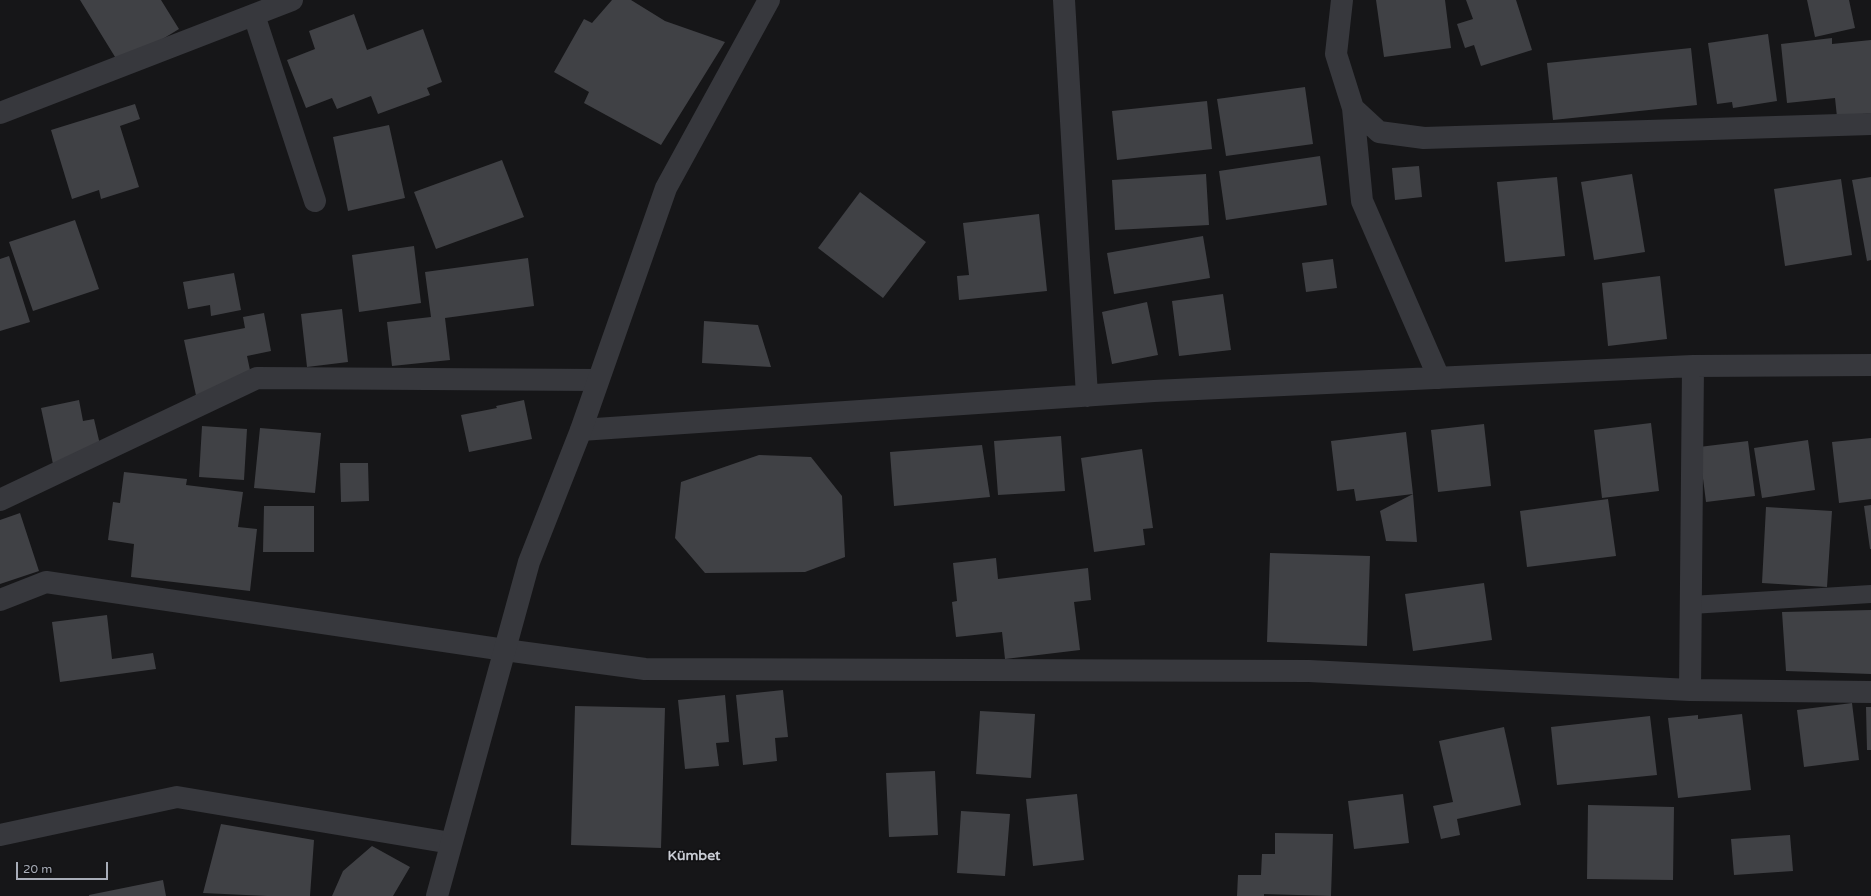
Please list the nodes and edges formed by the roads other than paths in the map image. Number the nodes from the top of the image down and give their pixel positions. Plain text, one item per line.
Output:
1 (292, 0) edge
2 (769, 0) edge
3 (1064, 0) edge
4 (1342, 0) edge
5 (254, 15) junction
6 (1353, 108) junction
7 (0, 113) edge
8 (1871, 124) edge
9 (315, 201) dead end
10 (1871, 365) edge
11 (1693, 366) junction
12 (1439, 378) junction
13 (598, 380) junction
14 (1087, 396) junction
15 (580, 430) junction
16 (0, 500) edge
17 (1871, 594) edge
18 (0, 600) edge
19 (1691, 605) junction
20 (505, 650) junction
21 (1690, 690) junction
22 (1871, 692) edge
23 (0, 835) edge
24 (451, 843) junction
25 (437, 896) edge

1 - 5 street
2 - 13 street
3 - 14 street
4 - 6 street
5 - 7 street
5 - 9 street
6 - 8 street
6 - 12 street
10 - 11 street
11 - 12 street
11 - 19 street
12 - 14 street
13 - 15 street
13 - 16 street
14 - 15 street
15 - 20 street
17 - 19 lane
18 - 20 street
19 - 21 street
20 - 21 street
20 - 24 street
21 - 22 street
23 - 24 street
24 - 25 street

